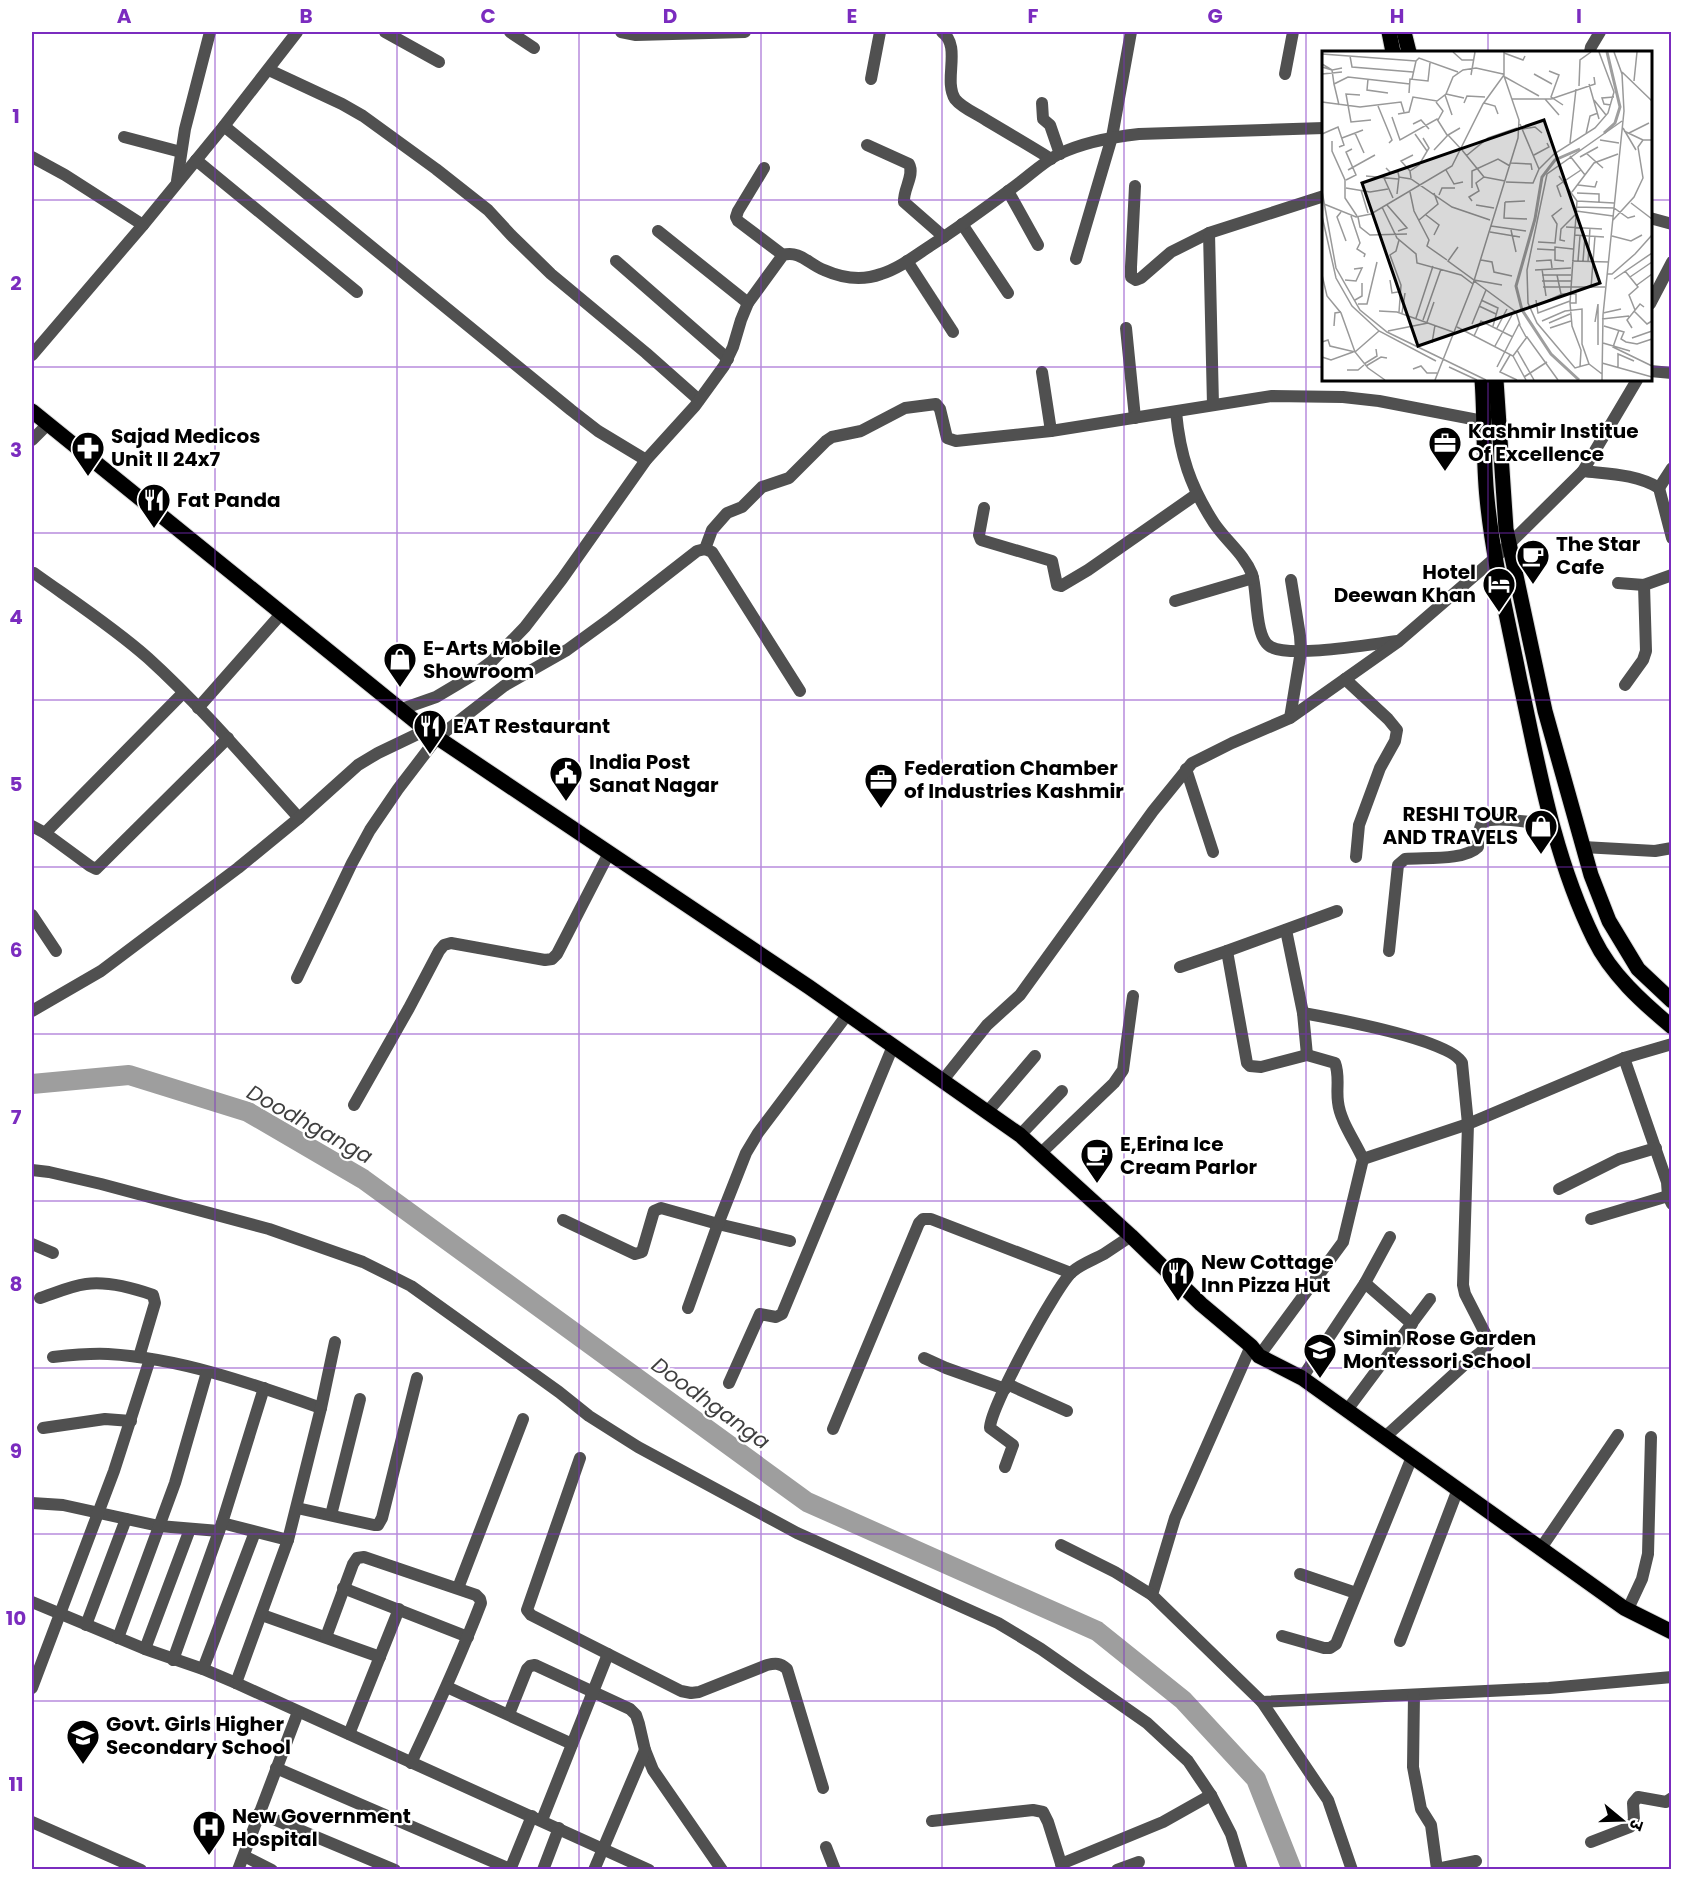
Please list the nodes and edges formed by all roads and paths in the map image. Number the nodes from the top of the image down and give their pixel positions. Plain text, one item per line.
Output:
1 (210, 32) edge
2 (297, 32) edge
3 (385, 32) edge
4 (510, 32) edge
5 (621, 32) edge
6 (718, 32) edge
7 (746, 32) edge
8 (880, 32) edge
9 (942, 32) edge
10 (1131, 32) edge
11 (1293, 32) edge
12 (1389, 32) edge
13 (1404, 32) edge
14 (1600, 32) edge
15 (534, 48) dead end
16 (1393, 51) edge
17 (1408, 51) edge
18 (1590, 51) edge
19 (439, 62) dead end
20 (268, 70) junction
21 (1285, 74) dead end
22 (871, 79) dead end
23 (1042, 102) dead end
24 (225, 126) junction
25 (1322, 128) edge
26 (124, 137) dead end
27 (1112, 137) junction
28 (867, 146) dead end
29 (181, 152) junction
30 (32, 157) edge
31 (1056, 157) junction
32 (196, 160) junction
33 (764, 168) dead end
34 (177, 181) junction
35 (1135, 186) dead end
36 (1008, 191) junction
37 (1322, 196) edge
38 (1652, 219) edge
39 (962, 224) junction
40 (1671, 224) edge
41 (143, 225) junction
42 (658, 231) dead end
43 (1209, 233) junction
44 (944, 237) junction
45 (1038, 245) dead end
46 (783, 255) junction
47 (1076, 259) dead end
48 (616, 261) dead end
49 (907, 261) junction
50 (1671, 262) edge
51 (357, 292) dead end
52 (1008, 293) dead end
53 (1652, 300) edge
54 (748, 303) junction
55 (1126, 328) dead end
56 (953, 332) dead end
57 (32, 355) edge
58 (728, 358) junction
59 (1652, 371) edge
60 (1042, 372) dead end
61 (1671, 373) edge
62 (1482, 381) edge
63 (1496, 381) edge
64 (1636, 381) edge
65 (699, 400) junction
66 (1213, 405) junction
67 (32, 411) edge
68 (1176, 412) junction
69 (1135, 418) junction
70 (1483, 421) junction
71 (47, 425) junction
72 (1051, 431) junction
73 (32, 440) edge
74 (646, 460) junction
75 (1671, 468) edge
76 (1582, 471) junction
77 (1659, 488) junction
78 (1197, 494) junction
79 (984, 508) dead end
80 (1671, 538) edge
81 (1509, 543) junction
82 (705, 549) junction
83 (1495, 558) junction
84 (34, 573) dead end
85 (1671, 575) edge
86 (1253, 578) junction
87 (1291, 580) dead end
88 (1618, 583) dead end
89 (1644, 585) junction
90 (1175, 601) dead end
91 (281, 614) junction
92 (1400, 641) junction
93 (1300, 651) junction
94 (1345, 679) junction
95 (1625, 685) dead end
96 (800, 691) dead end
97 (183, 693) junction
98 (198, 708) junction
99 (399, 710) junction
100 (1290, 718) junction
101 (431, 734) junction
102 (228, 738) junction
103 (1186, 769) junction
104 (299, 818) junction
105 (1552, 825) junction
106 (32, 826) edge
107 (45, 833) junction
108 (1583, 847) junction
109 (1671, 848) edge
110 (1213, 852) dead end
111 (609, 853) junction
112 (1356, 857) dead end
113 (1337, 911) dead end
114 (32, 915) edge
115 (1286, 930) junction
116 (56, 951) dead end
117 (1227, 951) junction
118 (1389, 951) dead end
119 (1180, 967) dead end
120 (297, 978) dead end
121 (1133, 996) dead end
122 (1671, 1001) edge
123 (32, 1011) edge
124 (1303, 1013) junction
125 (847, 1015) junction
126 (1671, 1027) edge
127 (1671, 1044) edge
128 (893, 1046) junction
129 (1307, 1055) junction
130 (1035, 1056) dead end
131 (1624, 1058) junction
132 (943, 1080) junction
133 (1062, 1091) dead end
134 (354, 1105) dead end
135 (988, 1111) junction
136 (1468, 1124) junction
137 (1020, 1135) junction
138 (1656, 1148) junction
139 (1040, 1154) junction
140 (1364, 1159) junction
141 (32, 1170) edge
142 (1559, 1189) dead end
143 (1670, 1200) edge
144 (1591, 1219) dead end
145 (563, 1220) dead end
146 (718, 1224) junction
147 (1131, 1236) junction
148 (1390, 1237) dead end
149 (790, 1241) dead end
150 (32, 1244) edge
151 (53, 1253) dead end
152 (1071, 1273) junction
153 (1365, 1283) junction
154 (40, 1298) dead end
155 (1430, 1299) dead end
156 (688, 1308) dead end
157 (1412, 1324) junction
158 (335, 1342) dead end
159 (1255, 1351) junction
160 (53, 1357) dead end
161 (145, 1358) junction
162 (924, 1358) dead end
163 (207, 1372) junction
164 (417, 1378) dead end
165 (1302, 1378) junction
166 (729, 1383) dead end
167 (1006, 1386) junction
168 (264, 1388) junction
169 (360, 1399) dead end
170 (321, 1408) junction
171 (1347, 1410) junction
172 (1067, 1411) dead end
173 (523, 1419) dead end
174 (131, 1421) junction
175 (43, 1428) dead end
176 (833, 1429) dead end
177 (1618, 1435) dead end
178 (1385, 1437) junction
179 (1651, 1437) dead end
180 (1412, 1457) junction
181 (580, 1458) dead end
182 (1005, 1467) dead end
183 (1458, 1489) junction
184 (32, 1503) edge
185 (297, 1508) junction
186 (98, 1512) junction
187 (331, 1515) junction
188 (126, 1520) junction
189 (159, 1526) junction
190 (221, 1527) junction
191 (190, 1529) junction
192 (255, 1532) junction
193 (288, 1540) junction
194 (1061, 1545) dead end
195 (1541, 1548) junction
196 (1300, 1574) dead end
197 (343, 1588) junction
198 (458, 1588) junction
199 (1356, 1593) junction
200 (1152, 1595) junction
201 (32, 1602) edge
202 (399, 1609) junction
203 (1628, 1609) junction
204 (58, 1614) junction
205 (262, 1615) junction
206 (86, 1625) junction
207 (1671, 1632) edge
208 (1282, 1636) dead end
209 (326, 1637) junction
210 (468, 1637) junction
211 (117, 1638) junction
212 (1400, 1641) dead end
213 (145, 1649) junction
214 (608, 1654) junction
215 (380, 1657) junction
216 (173, 1659) junction
217 (203, 1669) junction
218 (1671, 1677) edge
219 (236, 1683) junction
220 (447, 1687) junction
221 (32, 1688) edge
222 (593, 1692) junction
223 (1414, 1695) junction
224 (1262, 1701) junction
225 (298, 1712) junction
226 (509, 1714) junction
227 (349, 1734) junction
228 (572, 1744) junction
229 (645, 1750) junction
230 (411, 1763) junction
231 (276, 1768) junction
232 (823, 1788) dead end
233 (1211, 1795) junction
234 (1671, 1798) edge
235 (259, 1813) junction
236 (537, 1818) junction
237 (32, 1821) edge
238 (932, 1821) dead end
239 (558, 1828) junction
240 (1591, 1842) dead end
241 (826, 1847) dead end
242 (603, 1848) junction
243 (244, 1856) junction
244 (1476, 1861) dead end
245 (1139, 1862) dead end
246 (1062, 1867) edge
247 (642, 1868) edge
248 (141, 1869) edge
249 (238, 1869) edge
250 (272, 1869) edge
251 (395, 1869) edge
252 (510, 1869) edge
253 (543, 1869) edge
254 (594, 1869) edge
255 (722, 1869) edge
256 (835, 1869) edge
257 (1117, 1869) edge
258 (1242, 1869) edge
259 (1352, 1869) edge

1 - 29 street
2 - 20 street
3 - 19 street
4 - 15 street
5 - 6 street
6 - 7 street
8 - 22 street
9 - 31 street
10 - 27 street
11 - 21 street
12 - 16 main road
13 - 17 main road
14 - 18 street
20 - 24 street
20 - 65 street
23 - 31 street
24 - 32 street
24 - 74 street
25 - 27 street
26 - 29 street
27 - 31 street
27 - 47 street
28 - 44 street
29 - 34 street
30 - 41 street
31 - 36 street
32 - 34 street
32 - 51 street
33 - 46 street
34 - 41 street
35 - 43 street
36 - 39 street
36 - 45 street
37 - 43 street
38 - 40 street
39 - 44 street
39 - 52 street
41 - 57 street
42 - 54 street
43 - 66 street
44 - 49 street
46 - 49 street
46 - 54 street
48 - 58 street
49 - 56 street
50 - 53 street
54 - 58 street
55 - 69 street
58 - 65 street
59 - 61 street
60 - 72 street
62 - 70 main road
63 - 81 main road
64 - 76 street
65 - 74 street
66 - 68 street
66 - 70 street
67 - 71 main road
68 - 69 street
68 - 78 street
69 - 72 street
70 - 83 main road
71 - 73 street
71 - 91 main road
72 - 82 street
74 - 99 street
75 - 77 street
76 - 77 street
76 - 81 street
77 - 80 street
78 - 79 street
78 - 86 street
81 - 83 street
81 - 108 main road
82 - 96 street
82 - 101 street
83 - 92 street
83 - 105 main road
84 - 97 street
85 - 89 street
86 - 90 street
86 - 93 street
87 - 93 street
88 - 89 street
89 - 95 street
91 - 98 street
91 - 99 main road
92 - 93 street
92 - 94 street
93 - 100 street
94 - 100 street
94 - 112 street
97 - 98 street
97 - 107 street
98 - 102 street
99 - 101 main road
100 - 103 street
101 - 104 street
101 - 111 main road
101 - 120 street
102 - 104 street
102 - 107 street
103 - 110 street
103 - 132 street
104 - 123 street
105 - 118 street
105 - 126 main road
106 - 107 street
108 - 109 street
108 - 122 main road
111 - 125 main road
111 - 134 street
113 - 115 street
114 - 116 street
115 - 117 street
115 - 124 street
117 - 119 street
117 - 129 street
121 - 139 street
124 - 129 street
124 - 136 street
125 - 128 main road
125 - 146 street
127 - 131 street
128 - 132 main road
128 - 166 street
129 - 140 street
130 - 135 street
131 - 136 street
131 - 138 street
132 - 135 main road
133 - 137 street
135 - 137 main road
136 - 140 street
136 - 178 street
137 - 139 main road
138 - 142 street
138 - 143 street
139 - 147 main road
140 - 159 street
141 - 233 street
143 - 144 street
145 - 146 street
146 - 149 street
146 - 156 street
147 - 152 street
147 - 159 main road
148 - 153 street
150 - 151 street
152 - 167 street
152 - 176 street
153 - 157 street
153 - 165 street
154 - 161 street
155 - 157 street
157 - 171 street
158 - 170 street
159 - 165 main road
159 - 200 street
160 - 161 street
161 - 163 street
161 - 174 street
162 - 167 street
163 - 168 street
163 - 189 street
164 - 187 street
165 - 171 main road
167 - 172 street
167 - 182 street
168 - 170 street
168 - 190 street
169 - 187 street
170 - 185 street
171 - 178 main road
173 - 198 street
174 - 175 street
174 - 186 street
177 - 195 street
178 - 180 main road
179 - 203 street
180 - 183 main road
180 - 199 street
181 - 214 street
183 - 195 main road
183 - 212 street
184 - 186 street
185 - 187 street
185 - 193 street
186 - 188 street
186 - 204 street
188 - 189 street
188 - 206 street
189 - 191 street
189 - 211 street
190 - 191 street
190 - 192 street
190 - 216 street
191 - 213 street
192 - 193 street
192 - 217 street
193 - 205 street
194 - 200 street
195 - 203 main road
196 - 199 street
197 - 198 street
197 - 202 street
197 - 209 street
198 - 210 street
199 - 208 street
200 - 224 street
201 - 204 street
202 - 210 street
202 - 215 street
203 - 207 main road
204 - 206 street
204 - 221 street
205 - 209 street
205 - 219 street
206 - 211 street
209 - 215 street
210 - 220 street
211 - 213 street
213 - 216 street
214 - 222 street
214 - 232 street
215 - 227 street
216 - 217 street
217 - 219 street
218 - 223 street
219 - 225 street
220 - 226 street
220 - 230 street
222 - 226 street
222 - 228 street
222 - 229 street
223 - 224 street
223 - 244 street
224 - 259 street
225 - 227 street
225 - 231 street
226 - 228 street
227 - 230 street
228 - 236 street
229 - 242 street
229 - 255 street
230 - 236 street
231 - 235 street
231 - 252 street
233 - 246 street
233 - 258 street
234 - 240 street
235 - 243 street
235 - 251 street
236 - 239 street
236 - 252 street
237 - 248 street
238 - 246 street
239 - 242 street
239 - 253 street
241 - 256 street
242 - 247 street
242 - 254 street
243 - 249 street
243 - 250 street
245 - 257 street

